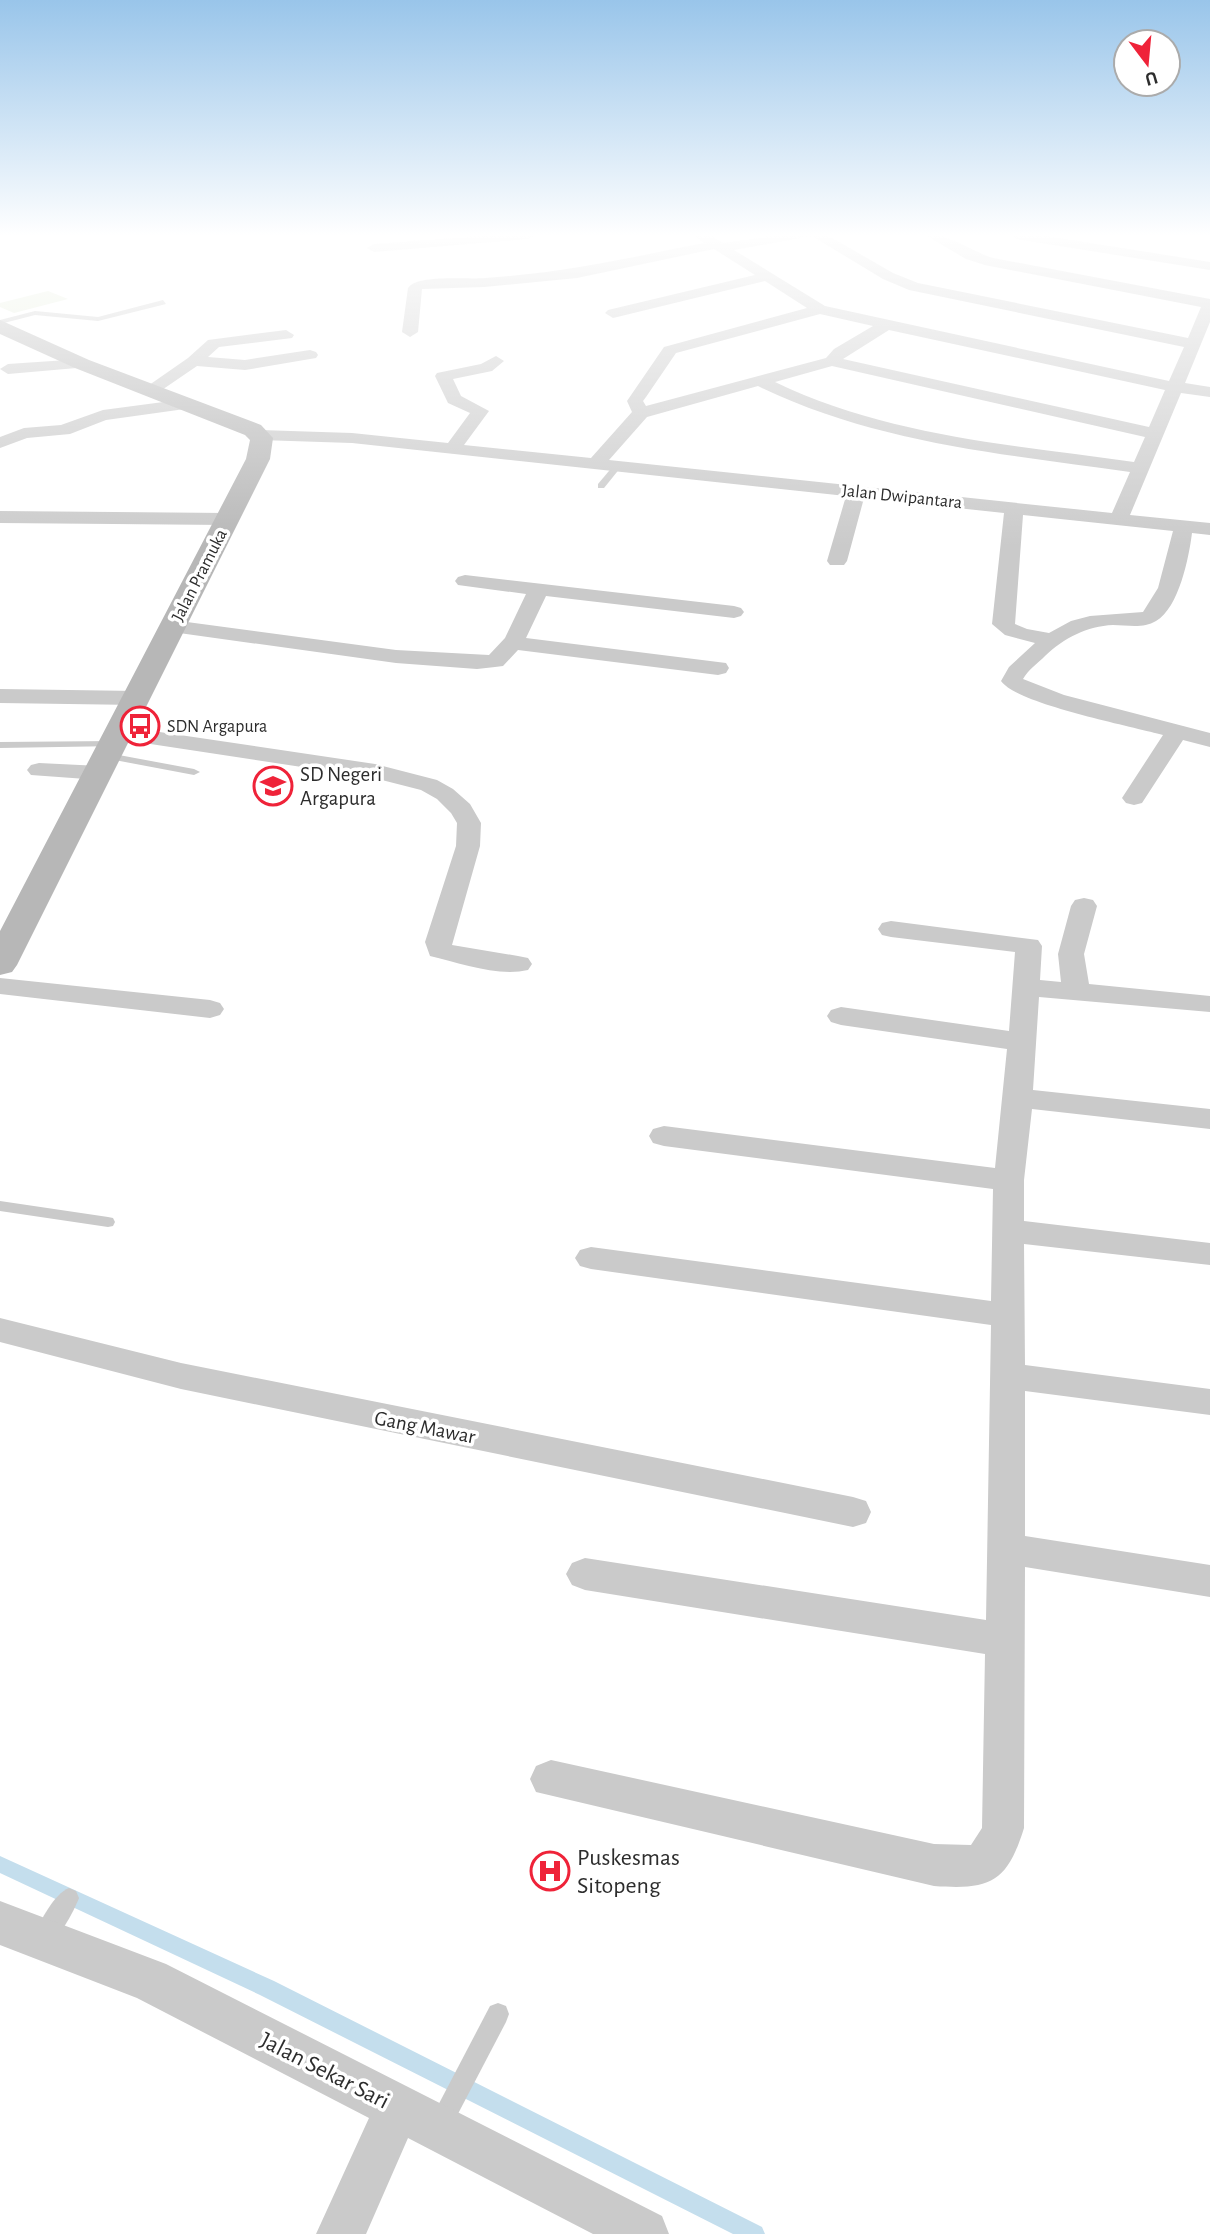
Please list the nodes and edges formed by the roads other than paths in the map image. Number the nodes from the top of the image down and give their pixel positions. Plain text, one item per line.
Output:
1 (31, 339) edge
2 (205, 339) edge
3 (248, 339) edge
4 (711, 339) edge
5 (832, 339) edge
6 (864, 339) edge
7 (953, 339) edge
8 (1171, 339) edge
9 (1196, 339) edge
10 (214, 343) junction
11 (1194, 344) junction
12 (310, 355) dead end
13 (836, 356) junction
14 (194, 361) junction
15 (496, 361) dead end
16 (82, 364) junction
17 (8, 369) dead end
18 (762, 382) junction
19 (1176, 387) junction
20 (150, 390) junction
21 (1210, 392) edge
22 (186, 404) junction
23 (641, 412) junction
24 (1156, 434) junction
25 (260, 435) junction
26 (0, 443) edge
27 (453, 448) junction
28 (594, 465) junction
29 (617, 467) junction
30 (1140, 468) junction
31 (601, 486) dead end
32 (857, 490) junction
33 (1014, 508) junction
34 (0, 517) edge
35 (1120, 517) junction
36 (227, 519) junction
37 (1183, 526) junction
38 (1210, 528) edge
39 (837, 561) dead end
40 (465, 581) dead end
41 (539, 589) junction
42 (734, 612) dead end
43 (172, 626) junction
44 (1049, 639) junction
45 (511, 643) junction
46 (718, 668) dead end
47 (0, 696) edge
48 (136, 698) junction
49 (1176, 732) junction
50 (1210, 740) edge
51 (0, 745) edge
52 (110, 751) junction
53 (39, 770) dead end
54 (194, 772) dead end
55 (1134, 799) dead end
56 (1084, 906) dead end
57 (891, 929) dead end
58 (8, 934) edge
59 (1029, 946) junction
60 (1071, 954) junction
61 (518, 964) dead end
62 (0, 965) edge
63 (0, 986) edge
64 (1026, 988) junction
65 (1076, 990) junction
66 (1210, 1004) edge
67 (210, 1009) dead end
68 (841, 1016) dead end
69 (1021, 1042) junction
70 (1018, 1098) junction
71 (1210, 1119) edge
72 (664, 1136) dead end
73 (1009, 1180) junction
74 (0, 1206) edge
75 (108, 1222) dead end
76 (1010, 1231) junction
77 (1210, 1254) edge
78 (591, 1258) dead end
79 (1006, 1315) junction
80 (0, 1330) edge
81 (1007, 1376) junction
82 (1210, 1402) edge
83 (853, 1512) dead end
84 (1006, 1549) junction
85 (585, 1574) dead end
86 (1210, 1581) edge
87 (1006, 1640) junction
88 (551, 1779) dead end
89 (69, 1898) dead end
90 (0, 1923) edge
91 (43, 1938) junction
92 (498, 2014) dead end
93 (430, 2112) junction
94 (341, 2234) edge
95 (644, 2234) edge

1 - 16 street
2 - 10 street
3 - 10 street
4 - 23 street
5 - 13 street
6 - 13 street
7 - 19 street
8 - 11 street
9 - 11 street
10 - 14 street
11 - 19 street
12 - 14 street
13 - 18 street
13 - 24 street
14 - 20 street
15 - 27 street
16 - 17 street
16 - 20 street
18 - 23 street
18 - 30 street
19 - 21 street
19 - 24 street
20 - 22 street
22 - 25 street
22 - 26 street
23 - 28 street
24 - 30 street
25 - 27 street, Jalan Dwipantara
25 - 36 street, Jalan Pramuka
27 - 28 street, Jalan Dwipantara
28 - 29 street, Jalan Dwipantara
29 - 31 lane
29 - 32 street, Jalan Dwipantara
30 - 35 street
32 - 33 street, Jalan Dwipantara
32 - 39 street
33 - 35 street, Jalan Dwipantara
33 - 44 street
34 - 36 street
35 - 37 street, Jalan Dwipantara
36 - 43 street, Jalan Pramuka
37 - 38 street, Jalan Dwipantara
37 - 44 street
40 - 41 street
41 - 42 street
41 - 45 street
43 - 45 street
43 - 48 street, Jalan Pramuka
44 - 49 street
45 - 46 street
47 - 48 street
48 - 52 street, Jalan Pramuka
49 - 50 street
49 - 55 street
51 - 52 lane
52 - 53 street
52 - 54 lane
52 - 58 street, Jalan Pramuka
52 - 61 street
56 - 60 street
57 - 59 street
58 - 62 street, Jalan Pramuka
59 - 60 street
59 - 64 street
60 - 65 street
63 - 67 street
64 - 65 street
64 - 69 street
65 - 66 street
68 - 69 street
69 - 70 street
70 - 71 street
70 - 73 street
72 - 73 street
73 - 76 street
74 - 75 lane
76 - 77 street
76 - 79 street
78 - 79 street
79 - 81 street
80 - 83 street, Gang Mawar
81 - 82 street
81 - 84 street
84 - 86 street
84 - 87 street
85 - 87 street
87 - 88 street
89 - 91 lane
90 - 91 street, Jalan Sekar Sari
91 - 93 street, Jalan Sekar Sari
92 - 93 lane
93 - 94 street
93 - 95 street, Jalan Sekar Sari

